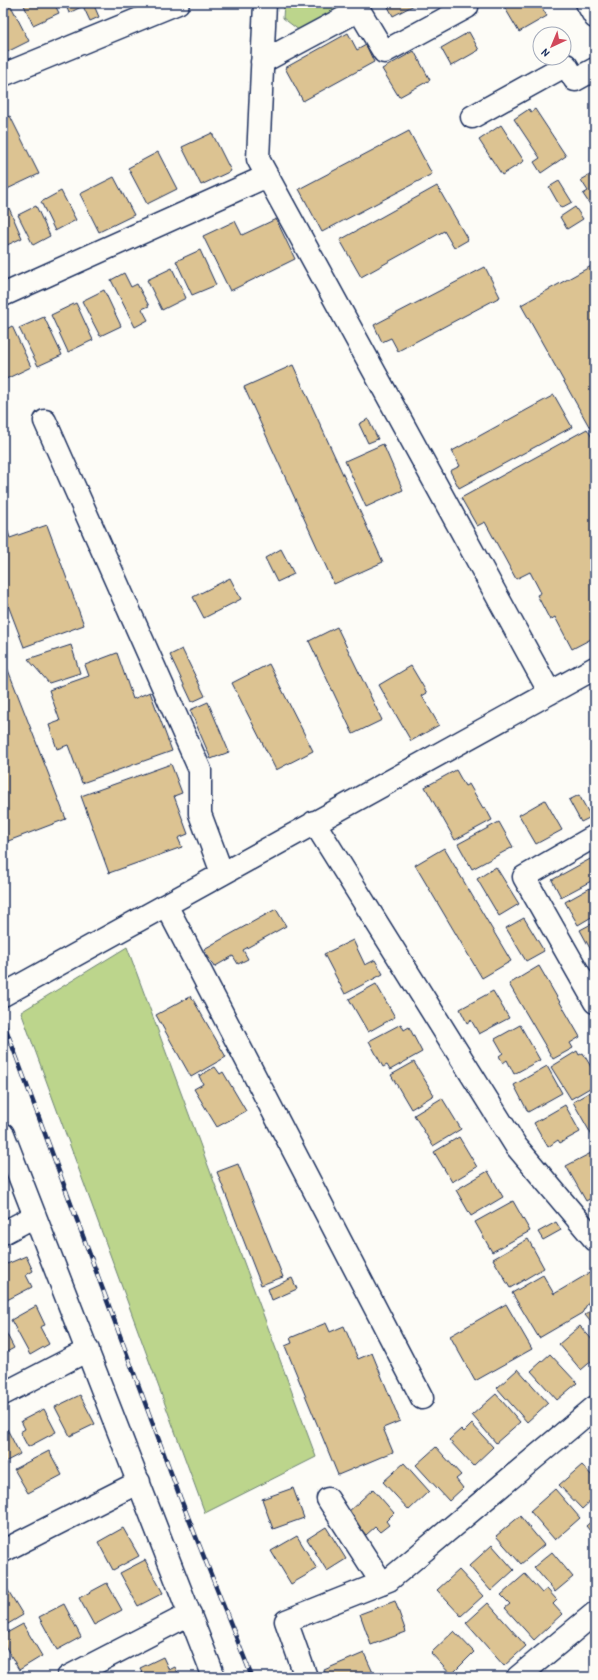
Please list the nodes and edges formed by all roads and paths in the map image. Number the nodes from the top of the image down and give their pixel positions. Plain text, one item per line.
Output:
1 (178, 3) edge
2 (265, 3) edge
3 (465, 3) edge
4 (587, 3) edge
5 (595, 17) edge
6 (262, 62) junction
7 (595, 69) edge
8 (3, 75) edge
9 (472, 117) dead end
10 (267, 176) junction
11 (3, 295) edge
12 (45, 421) dead end
13 (595, 668) edge
14 (550, 693) junction
15 (314, 822) junction
16 (595, 836) edge
17 (222, 873) junction
18 (166, 905) junction
19 (3, 995) edge
20 (595, 1002) edge
21 (3, 1134) edge
22 (35, 1216) junction
23 (593, 1232) edge
24 (3, 1233) edge
25 (88, 1350) junction
26 (3, 1394) edge
27 (422, 1398) dead end
28 (595, 1407) edge
29 (139, 1482) junction
30 (328, 1499) dead end
31 (3, 1551) edge
32 (382, 1582) junction
33 (595, 1613) edge
34 (190, 1614) junction
35 (68, 1677) edge
36 (214, 1677) edge
37 (306, 1677) edge
38 (518, 1677) edge

1 - 8 street
2 - 6 street
3 - 6 street
4 - 5 street
6 - 10 street
7 - 9 street
10 - 11 street
10 - 14 street
12 - 17 street
13 - 14 street
14 - 15 street
15 - 17 street
15 - 23 street
16 - 20 street
17 - 18 street
18 - 19 street
18 - 27 street
21 - 22 street
22 - 24 street
22 - 25 street
25 - 26 street
25 - 29 street
28 - 32 street
29 - 31 street
29 - 34 street
30 - 32 street
32 - 37 street
33 - 38 street
34 - 35 street
34 - 36 street

